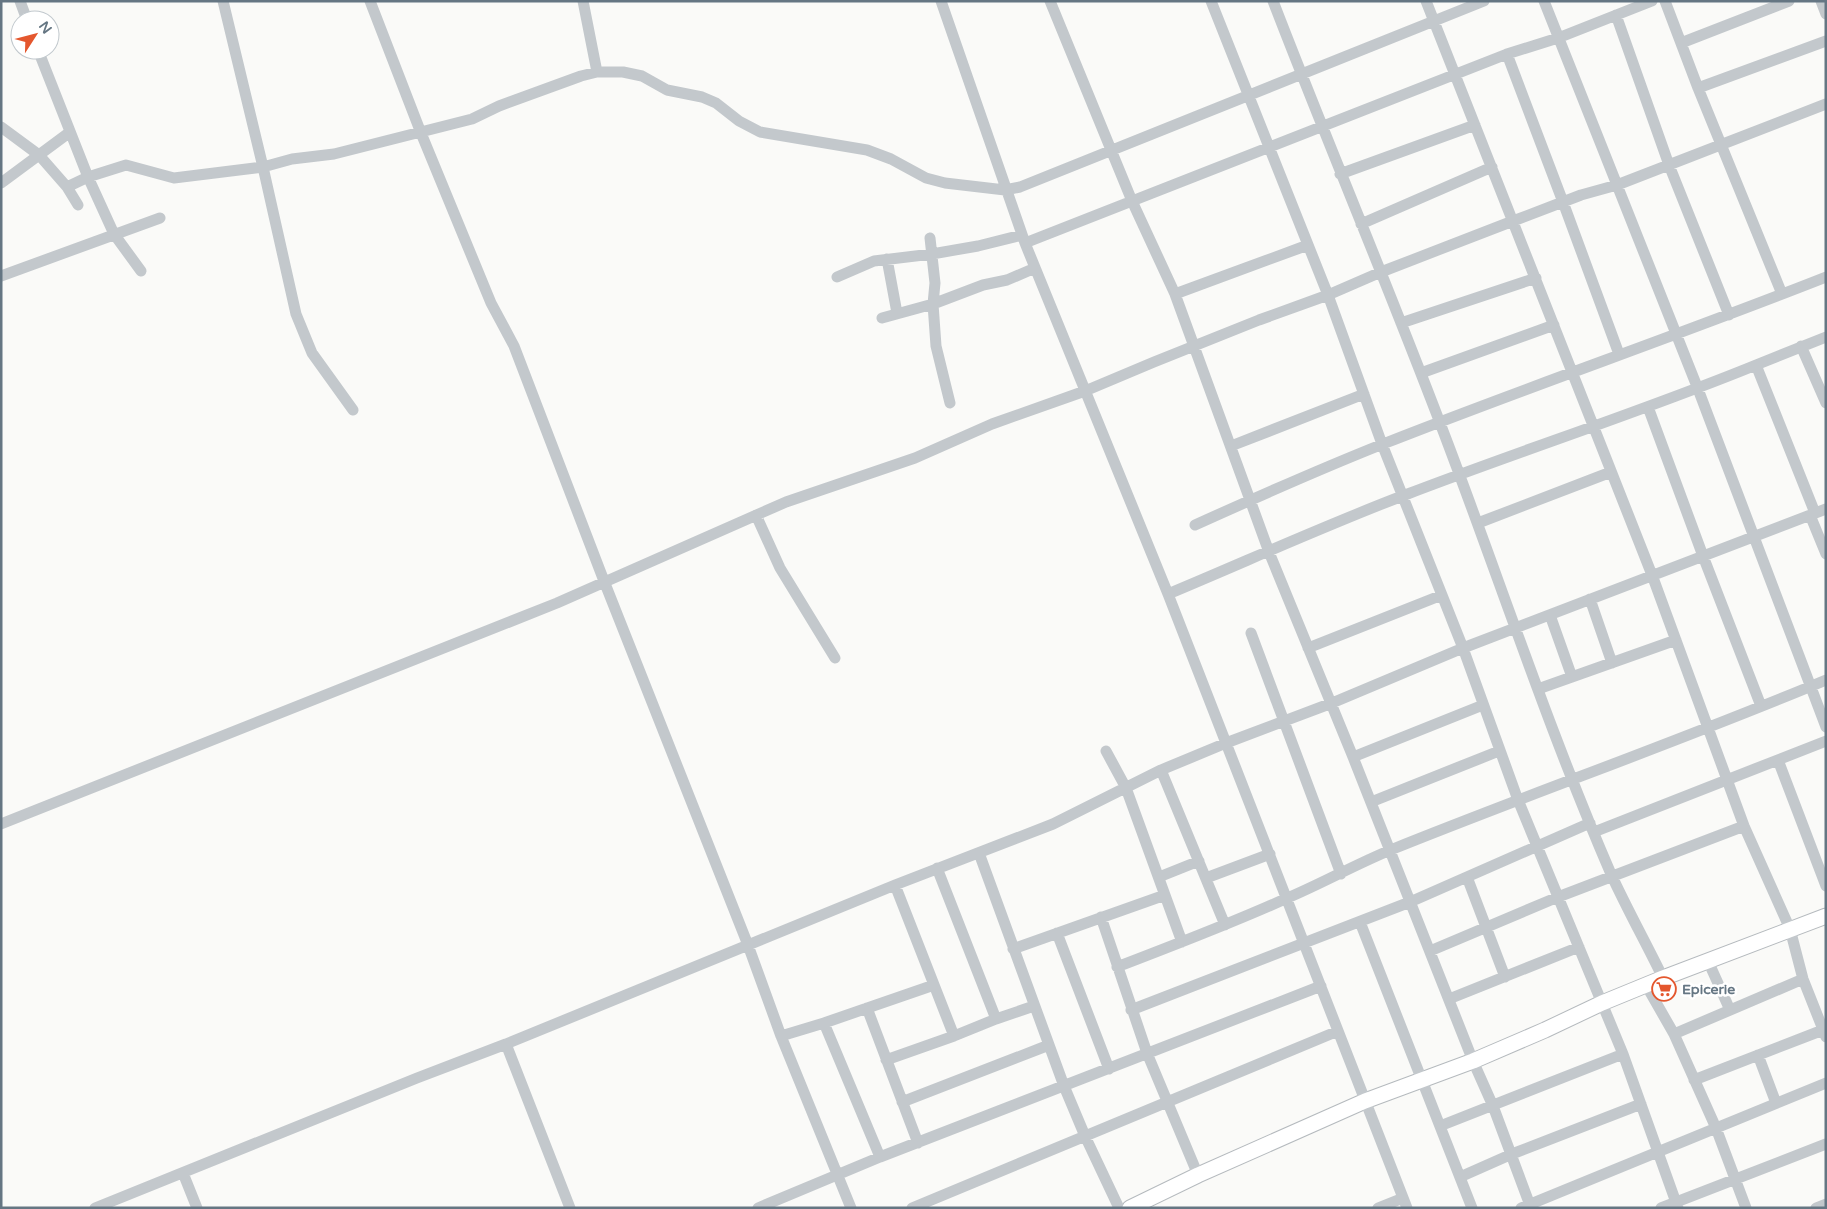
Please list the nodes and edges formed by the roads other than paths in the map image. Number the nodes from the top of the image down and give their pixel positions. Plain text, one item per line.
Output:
1 (223, 1) edge
2 (370, 1) edge
3 (583, 1) edge
4 (941, 1) edge
5 (1050, 1) edge
6 (1211, 1) edge
7 (1273, 1) edge
8 (1426, 1) edge
9 (1544, 1) edge
10 (1652, 1) edge
11 (1665, 1) edge
12 (1789, 1) edge
13 (1821, 1) edge
14 (1482, 2) edge
15 (1826, 14) edge
16 (1616, 15) junction
17 (1434, 21) junction
18 (1558, 38) junction
19 (1826, 41) edge
20 (1681, 43) junction
21 (1507, 54) junction
22 (42, 60) edge
23 (597, 72) junction
24 (1301, 75) junction
25 (1455, 75) junction
26 (1698, 88) junction
27 (1248, 95) junction
28 (1826, 104) edge
29 (1475, 125) junction
30 (1, 127) edge
31 (1322, 127) junction
32 (70, 132) junction
33 (421, 133) junction
34 (1721, 145) junction
35 (1269, 148) junction
36 (1110, 150) junction
37 (39, 155) junction
38 (1670, 165) junction
39 (263, 167) junction
40 (1492, 167) junction
41 (1340, 174) junction
42 (88, 177) junction
43 (1, 183) edge
44 (1617, 184) junction
45 (68, 187) junction
46 (1005, 190) junction
47 (1132, 201) junction
48 (1564, 202) junction
49 (78, 205) dead end
50 (160, 218) dead end
51 (1513, 221) junction
52 (1361, 224) junction
53 (114, 234) junction
54 (930, 238) dead end
55 (1023, 239) junction
56 (1308, 245) junction
57 (932, 254) junction
58 (887, 259) junction
59 (1035, 268) junction
60 (141, 271) dead end
61 (1381, 272) junction
62 (1, 276) edge
63 (837, 277) dead end
64 (1826, 277) edge
65 (1536, 278) junction
66 (1175, 294) junction
67 (1782, 294) junction
68 (1328, 295) junction
69 (933, 304) junction
70 (897, 313) junction
71 (1729, 315) junction
72 (882, 318) dead end
73 (1401, 323) junction
74 (1554, 325) junction
75 (1675, 333) junction
76 (1826, 337) edge
77 (1802, 346) junction
78 (1194, 347) junction
79 (1619, 354) junction
80 (1756, 365) junction
81 (1572, 371) junction
82 (1421, 373) junction
83 (1698, 389) junction
84 (1085, 391) junction
85 (1364, 394) junction
86 (1824, 397) edge
87 (950, 403) dead end
88 (1648, 407) junction
89 (353, 410) dead end
90 (1440, 422) junction
91 (1594, 426) junction
92 (1382, 444) junction
93 (1231, 446) junction
94 (1611, 472) junction
95 (1459, 474) junction
96 (1403, 496) junction
97 (1251, 500) junction
98 (1817, 512) edge
99 (756, 515) junction
100 (1478, 523) junction
101 (1196, 525) dead end
102 (1754, 538) junction
103 (1269, 552) junction
104 (1826, 554) edge
105 (1703, 556) junction
106 (1652, 575) junction
107 (604, 581) junction
108 (1168, 594) junction
109 (1442, 595) junction
110 (1590, 599) junction
111 (1550, 615) junction
112 (1514, 628) junction
113 (1251, 633) dead end
114 (1676, 640) junction
115 (1308, 648) junction
116 (1463, 648) junction
117 (835, 658) dead end
118 (1612, 663) junction
119 (1572, 677) junction
120 (1826, 680) edge
121 (1811, 686) junction
122 (1538, 689) junction
123 (1332, 703) junction
124 (1483, 705) junction
125 (1761, 706) junction
126 (1284, 721) junction
127 (1826, 727) edge
128 (1708, 728) junction
129 (1826, 741) edge
130 (1226, 743) junction
131 (1106, 751) dead end
132 (1499, 751) junction
133 (1354, 757) junction
134 (1778, 760) junction
135 (1161, 770) junction
136 (1572, 779) junction
137 (1727, 780) junction
138 (1126, 788) junction
139 (1518, 800) junction
140 (1371, 802) junction
141 (1, 824) edge
142 (1744, 826) junction
143 (1592, 828) junction
144 (1536, 846) junction
145 (1390, 850) junction
146 (979, 853) junction
147 (1270, 854) junction
148 (1199, 861) junction
149 (937, 868) junction
150 (1341, 874) junction
151 (1612, 876) junction
152 (1158, 877) junction
153 (1467, 877) junction
154 (1206, 878) junction
155 (895, 885) junction
156 (1826, 886) edge
157 (1165, 895) junction
158 (1558, 897) junction
159 (1287, 899) junction
160 (1410, 902) junction
161 (1826, 916) edge
162 (1101, 917) junction
163 (1360, 922) junction
164 (1225, 925) junction
165 (1486, 927) junction
166 (1790, 929) junction
167 (1057, 933) junction
168 (1182, 942) junction
169 (1304, 944) junction
170 (748, 945) junction
171 (1579, 947) junction
172 (1013, 949) junction
173 (1430, 951) junction
174 (1708, 960) junction
175 (1118, 967) junction
176 (1505, 977) junction
177 (1663, 978) junction
178 (1803, 979) junction
179 (934, 985) junction
180 (1646, 985) junction
181 (1320, 986) junction
182 (1449, 999) junction
183 (1602, 1002) junction
184 (1034, 1006) junction
185 (867, 1008) junction
186 (1131, 1010) junction
187 (1730, 1010) junction
188 (996, 1018) junction
189 (824, 1023) junction
190 (1338, 1031) junction
191 (1824, 1033) edge
192 (1674, 1034) junction
193 (781, 1036) junction
194 (954, 1036) junction
195 (506, 1044) junction
196 (1049, 1045) junction
197 (1147, 1053) junction
198 (1623, 1054) junction
199 (1758, 1055) junction
200 (886, 1060) junction
201 (1473, 1060) junction
202 (1109, 1068) junction
203 (1422, 1080) junction
204 (1694, 1080) junction
205 (1826, 1083) edge
206 (1064, 1086) junction
207 (1365, 1101) junction
208 (902, 1102) junction
209 (1167, 1102) junction
210 (1641, 1104) junction
211 (1776, 1104) junction
212 (1493, 1106) junction
213 (1440, 1126) junction
214 (1716, 1128) junction
215 (1085, 1136) junction
216 (918, 1142) junction
217 (1826, 1144) edge
218 (1658, 1152) junction
219 (1512, 1154) junction
220 (880, 1157) junction
221 (182, 1172) junction
222 (837, 1174) junction
223 (1198, 1175) junction
224 (1460, 1177) junction
225 (1735, 1179) junction
226 (1405, 1203) edge
227 (1677, 1204) edge
228 (1826, 1204) edge
229 (1527, 1207) edge
230 (94, 1208) edge
231 (196, 1208) edge
232 (570, 1208) edge
233 (758, 1208) edge
234 (851, 1208) edge
235 (912, 1208) edge
236 (1119, 1208) edge
237 (1130, 1208) edge
238 (1378, 1208) edge
239 (1472, 1208) edge
240 (1661, 1208) edge
241 (1746, 1208) edge
242 (1816, 1208) edge

1 - 39 street
2 - 33 street
3 - 23 street
4 - 46 street
5 - 36 street
6 - 27 street
7 - 24 street
8 - 17 street
9 - 18 street
10 - 16 street
11 - 20 street
12 - 20 street
13 - 15 street
14 - 17 street
16 - 18 street
16 - 38 street
17 - 24 street
17 - 25 street
18 - 21 street
18 - 44 street
19 - 26 street
20 - 26 street
21 - 25 street
21 - 48 street
22 - 32 street
23 - 33 street
23 - 46 street
24 - 27 street
24 - 31 street
25 - 29 street
25 - 31 street
26 - 34 street
27 - 35 street
27 - 36 street
28 - 34 street
29 - 40 street
29 - 41 street
30 - 37 street
31 - 35 street
31 - 41 street
32 - 37 street
32 - 42 street
33 - 39 street
33 - 107 street
34 - 38 street
34 - 67 street
35 - 47 street
35 - 56 street
36 - 46 street
36 - 47 street
37 - 43 street
37 - 45 street
38 - 44 street
38 - 71 street
39 - 42 street
39 - 89 street
40 - 51 street
40 - 52 street
41 - 52 street
42 - 45 street
42 - 53 street
44 - 48 street
44 - 75 street
45 - 49 street
46 - 55 street
47 - 55 street
47 - 66 street
48 - 51 street
48 - 79 street
50 - 53 street
51 - 61 street
51 - 65 street
52 - 61 street
53 - 60 street
53 - 62 street
54 - 57 street
55 - 57 street
55 - 59 street
56 - 66 street
56 - 68 street
57 - 58 street
57 - 69 street
58 - 63 street
58 - 70 street
59 - 69 street
59 - 84 street
61 - 68 street
61 - 73 street
64 - 67 street
65 - 73 street
65 - 74 street
66 - 78 street
67 - 71 street
68 - 78 street
68 - 85 street
69 - 70 street
69 - 87 street
70 - 72 street
71 - 75 street
73 - 82 street
74 - 81 street
74 - 82 street
75 - 79 street
75 - 83 street
76 - 77 street
77 - 80 street
77 - 86 street
78 - 84 street
78 - 93 street
79 - 81 street
80 - 83 street
80 - 98 street
81 - 90 street
81 - 91 street
82 - 90 street
83 - 88 street
83 - 102 street
84 - 99 street
84 - 108 street
85 - 92 street
85 - 93 street
88 - 91 street
88 - 105 street
90 - 92 street
90 - 95 street
91 - 94 street
91 - 95 street
92 - 96 street
92 - 97 street
93 - 97 street
94 - 100 street
94 - 106 street
95 - 96 street
95 - 100 street
96 - 103 street
96 - 109 street
97 - 101 street
97 - 103 street
98 - 102 street
98 - 104 street
99 - 107 street
99 - 117 street
100 - 112 street
102 - 105 street
102 - 121 street
103 - 108 street
103 - 115 street
105 - 106 street
105 - 125 street
106 - 110 street
106 - 114 street
107 - 141 street
107 - 170 street
108 - 130 street
109 - 115 street
109 - 116 street
110 - 111 street
110 - 118 street
111 - 112 street
111 - 119 street
112 - 116 street
112 - 122 street
113 - 126 street
114 - 118 street
114 - 128 street
115 - 123 street
116 - 123 street
116 - 124 street
118 - 119 street
119 - 122 street
120 - 121 street
121 - 125 street
121 - 127 street
122 - 136 street
123 - 126 street
123 - 133 street
124 - 132 street
124 - 133 street
125 - 128 street
126 - 130 street
126 - 150 street
128 - 136 street
128 - 137 street
129 - 134 street
130 - 135 street
130 - 147 street
131 - 138 street
132 - 139 street
132 - 140 street
133 - 140 street
134 - 137 street
134 - 156 street
135 - 138 street
135 - 148 street
136 - 139 street
136 - 143 street
137 - 142 street
137 - 143 street
138 - 146 street
138 - 152 street
139 - 144 street
139 - 145 street
140 - 145 street
142 - 151 street
142 - 166 street
143 - 144 street
143 - 151 street
144 - 153 street
144 - 158 street
145 - 150 street
145 - 160 street
146 - 149 street
146 - 172 street
147 - 154 street
147 - 159 street
148 - 152 street
148 - 154 street
149 - 155 street
149 - 188 street
150 - 159 street
151 - 158 street
151 - 177 street
152 - 157 street
153 - 160 street
153 - 165 street
154 - 164 street
155 - 170 street
155 - 179 street
157 - 162 street
157 - 168 street
158 - 165 street
158 - 171 street
159 - 164 street
159 - 169 street
160 - 163 street
160 - 173 street
161 - 166 main road
162 - 167 street
162 - 175 street
163 - 169 street
163 - 203 street
164 - 168 street
165 - 173 street
165 - 176 street
166 - 174 main road
166 - 178 street
167 - 172 street
167 - 202 street
168 - 175 street
169 - 181 street
169 - 186 street
170 - 193 street
170 - 195 street
171 - 176 street
171 - 183 street
172 - 184 street
173 - 182 street
174 - 177 main road
174 - 187 street
175 - 186 street
176 - 182 street
177 - 180 main road
178 - 187 street
178 - 191 street
179 - 185 street
179 - 194 street
180 - 183 main road
180 - 192 street
181 - 190 street
181 - 197 street
182 - 201 street
183 - 198 street
183 - 201 main road
184 - 188 street
184 - 196 street
185 - 189 street
185 - 200 street
186 - 197 street
187 - 192 street
188 - 194 street
189 - 193 street
189 - 220 street
190 - 207 street
190 - 209 street
191 - 199 street
192 - 204 street
193 - 222 street
194 - 200 street
195 - 221 street
195 - 232 street
196 - 206 street
196 - 208 street
197 - 202 street
197 - 209 street
198 - 210 street
198 - 212 street
199 - 204 street
199 - 211 street
200 - 208 street
201 - 203 main road
201 - 212 street
202 - 206 street
203 - 207 main road
203 - 213 street
204 - 214 street
205 - 211 street
206 - 215 street
206 - 216 street
207 - 223 main road
207 - 226 street
208 - 216 street
209 - 215 street
209 - 223 street
210 - 218 street
210 - 219 street
211 - 214 street
212 - 213 street
212 - 219 street
213 - 224 street
214 - 218 street
214 - 225 street
215 - 235 street
215 - 236 street
216 - 220 street
217 - 225 street
218 - 227 street
218 - 229 street
219 - 224 street
219 - 229 street
220 - 222 street
221 - 230 street
221 - 231 street
222 - 233 street
222 - 234 street
223 - 237 main road
224 - 239 street
225 - 227 street
225 - 241 street
226 - 238 street
227 - 240 street
228 - 242 street

